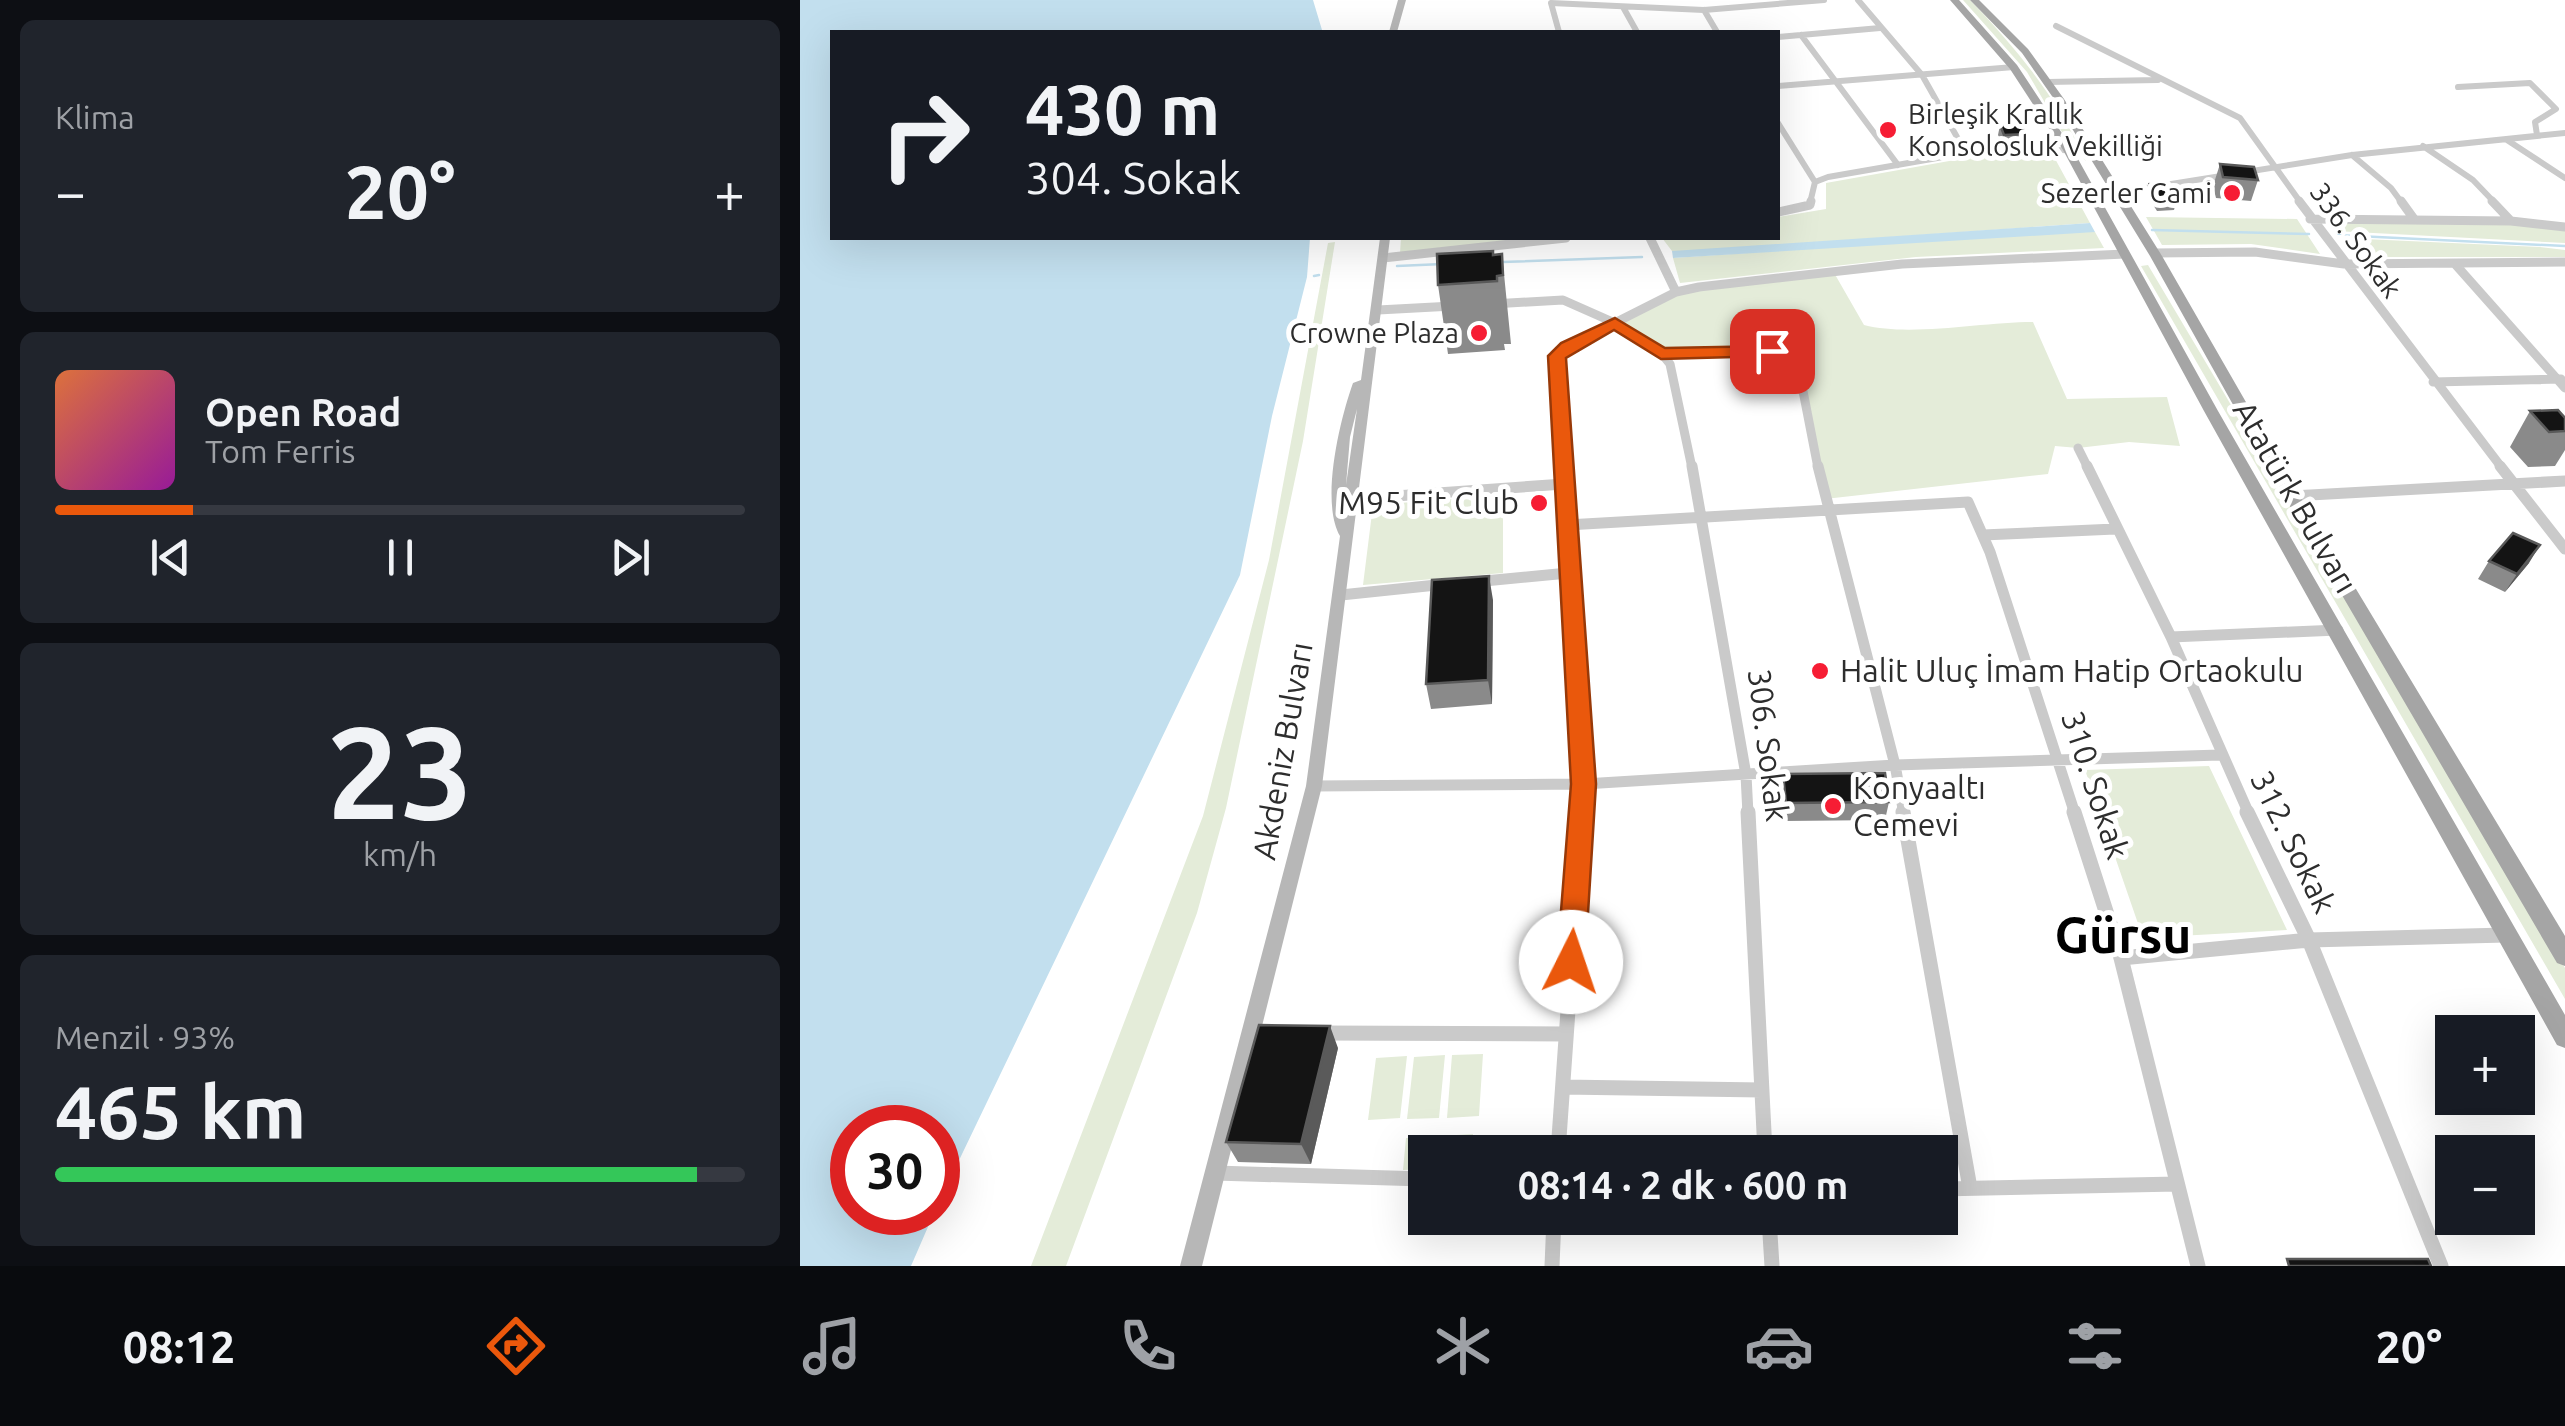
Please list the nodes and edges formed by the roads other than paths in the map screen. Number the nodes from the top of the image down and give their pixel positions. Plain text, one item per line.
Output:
1 (1402, 0) edge
2 (1824, 0) edge
3 (1858, 0) edge
4 (1954, 0) edge
5 (1974, 0) edge
6 (1623, 6) junction
7 (1704, 10) junction
8 (2056, 26) dead end
9 (1880, 28) junction
10 (1394, 30) edge
11 (1559, 30) edge
12 (1636, 30) edge
13 (1716, 30) edge
14 (1800, 35) junction
15 (1780, 37) edge
16 (2014, 67) junction
17 (1922, 75) junction
18 (2164, 80) junction
19 (1837, 81) junction
20 (2047, 82) junction
21 (1780, 86) edge
22 (2458, 87) dead end
23 (1780, 125) edge
24 (2565, 132) edge
25 (2538, 135) junction
26 (2507, 140) junction
27 (2423, 146) junction
28 (2068, 150) junction
29 (1966, 154) junction
30 (2352, 155) junction
31 (1898, 165) junction
32 (2277, 166) junction
33 (2565, 178) edge
34 (1815, 182) junction
35 (2115, 193) junction
36 (1780, 212) edge
37 (2310, 219) junction
38 (2414, 220) junction
39 (2511, 220) junction
40 (2565, 227) edge
41 (1385, 240) edge
42 (1548, 240) edge
43 (1651, 240) edge
44 (2141, 255) junction
45 (1383, 258) junction
46 (2554, 262) junction
47 (2565, 262) edge
48 (2344, 264) junction
49 (2455, 264) junction
50 (2565, 274) edge
51 (1676, 292) junction
52 (1486, 304) edge
53 (1466, 306) edge
54 (1378, 310) junction
55 (1615, 323) junction
56 (1661, 354) junction
57 (2432, 382) junction
58 (2562, 382) edge
59 (1357, 404) junction
60 (2078, 448) dead end
61 (2565, 481) edge
62 (1564, 484) junction
63 (2517, 484) junction
64 (1337, 492) junction
65 (1353, 495) junction
66 (2292, 496) junction
67 (1826, 509) junction
68 (1703, 516) junction
69 (1566, 526) junction
70 (2116, 529) junction
71 (1984, 535) junction
72 (2565, 548) edge
73 (1346, 550) junction
74 (1568, 572) junction
75 (1341, 595) junction
76 (2338, 630) junction
77 (2171, 637) junction
78 (2220, 754) junction
79 (2058, 760) junction
80 (1896, 766) junction
81 (1746, 776) junction
82 (1584, 784) junction
83 (1314, 786) junction
84 (2506, 935) junction
85 (2310, 940) junction
86 (2565, 956) edge
87 (2122, 958) junction
88 (1310, 1033) edge
89 (1566, 1034) junction
90 (2565, 1037) edge
91 (1563, 1088) junction
92 (1762, 1090) junction
93 (1559, 1135) edge
94 (1764, 1135) edge
95 (1216, 1174) junction
96 (1408, 1179) edge
97 (2177, 1184) junction
98 (1958, 1188) edge
99 (1970, 1188) junction
100 (1553, 1235) edge
101 (1769, 1235) edge
102 (1190, 1266) edge
103 (1552, 1266) edge
104 (1772, 1266) edge
105 (2198, 1266) edge
106 (2441, 1266) edge

1 - 10 main road
2 - 7 street
3 - 9 street
4 - 16 main road, Atatürk Bulvarı
5 - 20 main road, Atatürk Bulvarı
6 - 7 street
6 - 11 street
6 - 12 street
7 - 13 street
8 - 18 street, 336. Sokak
9 - 14 street
9 - 17 street
14 - 15 street
14 - 19 street
16 - 17 street
16 - 28 main road, Atatürk Bulvarı
17 - 19 street
17 - 29 street
18 - 20 street
18 - 32 street, 336. Sokak
19 - 21 street
19 - 31 street
20 - 35 main road, Atatürk Bulvarı
22 - 25 street
23 - 34 street
24 - 25 street
25 - 26 street
26 - 27 street
26 - 33 street
27 - 30 street
27 - 39 street
28 - 29 street
28 - 44 main road, Atatürk Bulvarı
29 - 31 street
30 - 32 street
30 - 38 street
31 - 34 street
32 - 35 street
32 - 37 street, 336. Sokak
34 - 36 street
35 - 44 main road, Atatürk Bulvarı
37 - 38 street
37 - 48 street, 336. Sokak
38 - 39 street
39 - 40 street
41 - 45 main road, Akdeniz Bulvarı
42 - 45 street
43 - 51 street
44 - 48 street
44 - 51 street
44 - 66 main road, Atatürk Bulvarı
44 - 76 main road, Atatürk Bulvarı
45 - 54 main road, Akdeniz Bulvarı
46 - 47 street
46 - 49 street
46 - 50 street
48 - 49 street
48 - 57 street, 336. Sokak
49 - 58 street
51 - 55 street
52 - 55 street
53 - 54 street
54 - 59 main road, Akdeniz Bulvarı
55 - 56 street
55 - 62 street
56 - 67 street
56 - 68 street, 306. Sokak
57 - 58 street
57 - 63 street, 336. Sokak
59 - 64 main road
59 - 65 main road, Akdeniz Bulvarı
60 - 70 street, 312. Sokak
61 - 63 street
62 - 65 street
62 - 69 street
63 - 66 street
63 - 72 street, 336. Sokak
64 - 65 main road
64 - 73 main road
65 - 73 main road, Akdeniz Bulvarı
66 - 86 main road, Atatürk Bulvarı
67 - 68 street
67 - 71 street, 310. Sokak
67 - 80 street
68 - 69 street
68 - 81 street, 306. Sokak
69 - 74 street
70 - 71 street
70 - 77 street, 312. Sokak
71 - 79 street, 310. Sokak
73 - 75 main road, Akdeniz Bulvarı
74 - 75 street
74 - 82 street
75 - 83 main road, Akdeniz Bulvarı
76 - 77 street
76 - 84 main road, Atatürk Bulvarı
77 - 78 street, 312. Sokak
78 - 79 street
78 - 85 street, 312. Sokak
79 - 80 street
79 - 87 street, 310. Sokak
80 - 81 street
80 - 99 street
81 - 82 street
81 - 92 street, 306. Sokak
82 - 83 street
82 - 89 street
83 - 95 main road, Akdeniz Bulvarı
84 - 85 street
84 - 90 main road, Atatürk Bulvarı
85 - 87 street
85 - 106 street, 312. Sokak
87 - 97 street, 310. Sokak
88 - 89 street
89 - 91 street
91 - 92 street
91 - 93 street
92 - 94 street, 306. Sokak
95 - 96 street
95 - 102 main road, Akdeniz Bulvarı
97 - 99 street
97 - 105 street, 310. Sokak
98 - 99 street
100 - 103 street
101 - 104 street

